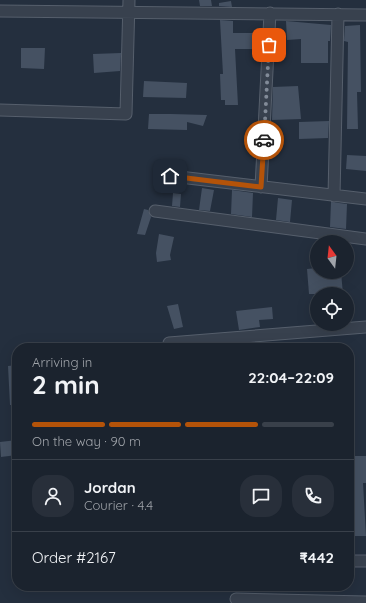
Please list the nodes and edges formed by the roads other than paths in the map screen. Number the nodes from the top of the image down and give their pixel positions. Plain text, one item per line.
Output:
1 (129, 0) edge
2 (57, 6) edge
3 (0, 10) edge
4 (128, 12) junction
5 (270, 13) junction
6 (338, 14) junction
7 (366, 15) edge
8 (0, 110) edge
9 (170, 176) dead end
10 (261, 187) junction
11 (334, 196) junction
12 (366, 199) edge
13 (155, 211) dead end
14 (366, 239) edge
15 (366, 327) edge
16 (169, 343) dead end
17 (354, 561) edge
18 (366, 561) edge
19 (236, 599) dead end
20 (366, 602) edge

1 - 4 street
2 - 3 street
2 - 4 street
4 - 5 street
4 - 8 street
5 - 6 street
5 - 10 street
6 - 7 street
6 - 11 street
9 - 10 street
10 - 11 street
11 - 12 street
13 - 14 street
15 - 16 street
17 - 18 street
19 - 20 street

